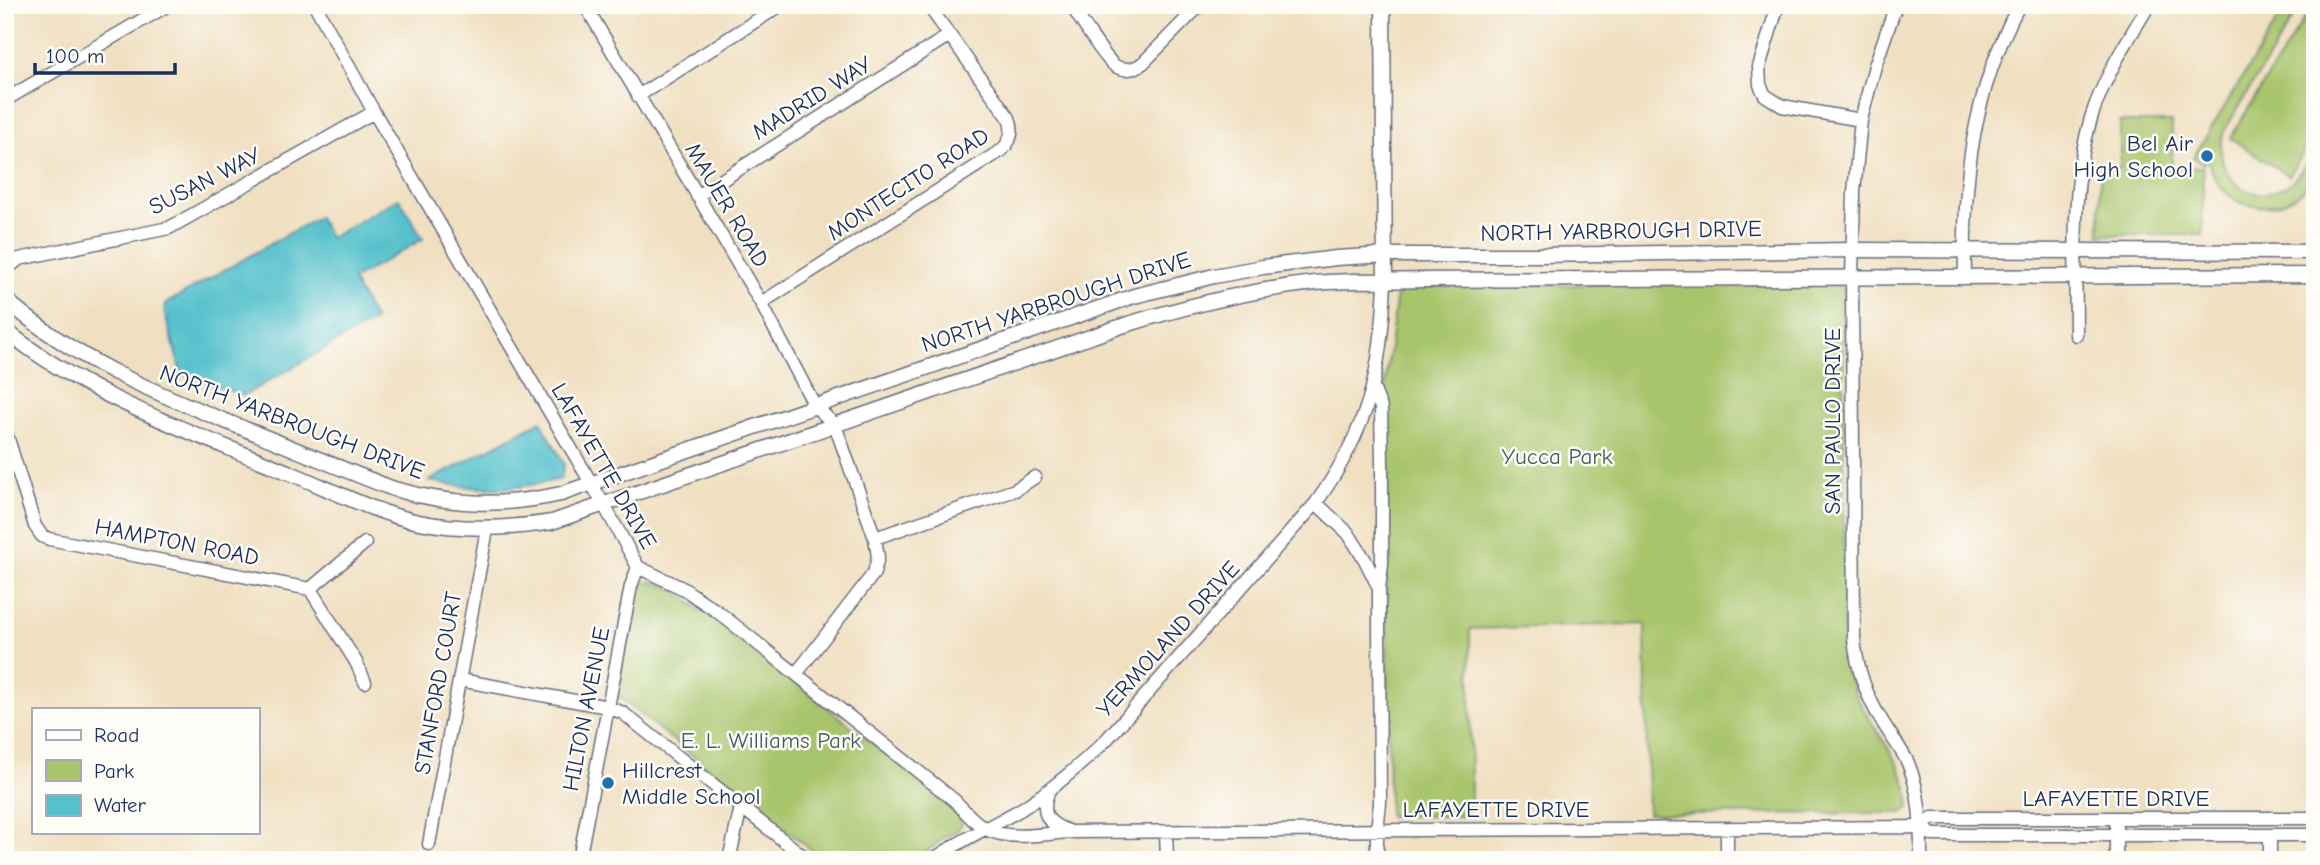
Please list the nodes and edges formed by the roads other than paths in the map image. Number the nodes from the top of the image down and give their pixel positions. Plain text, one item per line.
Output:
1 (168, 5) edge
2 (315, 5) edge
3 (585, 5) edge
4 (782, 5) edge
5 (928, 5) edge
6 (1071, 5) edge
7 (1200, 5) edge
8 (1383, 5) edge
9 (1778, 5) edge
10 (1896, 5) edge
11 (2019, 5) edge
12 (2149, 5) edge
13 (948, 36) junction
14 (638, 96) junction
15 (5, 100) edge
16 (374, 112) junction
17 (1861, 120) junction
18 (697, 196) junction
19 (1852, 250) junction
20 (1964, 251) junction
21 (1732, 252) junction
22 (2075, 253) junction
23 (2315, 253) edge
24 (1386, 255) junction
25 (5, 270) edge
26 (1221, 274) junction
27 (2315, 275) edge
28 (1965, 276) junction
29 (2076, 276) junction
30 (1732, 278) junction
31 (1852, 278) junction
32 (1385, 281) junction
33 (1226, 298) junction
34 (5, 299) edge
35 (761, 303) junction
36 (5, 330) edge
37 (2076, 335) dead end
38 (1374, 390) junction
39 (815, 406) junction
40 (835, 425) junction
41 (5, 429) edge
42 (1035, 477) dead end
43 (591, 484) junction
44 (1316, 503) junction
45 (604, 505) junction
46 (487, 529) junction
47 (875, 538) junction
48 (365, 543) dead end
49 (638, 567) junction
50 (310, 589) junction
51 (1379, 589) junction
52 (796, 674) junction
53 (460, 680) junction
54 (365, 682) dead end
55 (608, 707) junction
56 (1049, 790) junction
57 (741, 807) junction
58 (2315, 818) edge
59 (2116, 819) junction
60 (1921, 827) junction
61 (985, 829) junction
62 (1727, 829) junction
63 (1377, 830) junction
64 (1072, 832) junction
65 (1166, 832) junction
66 (2116, 835) junction
67 (2270, 835) junction
68 (2315, 835) edge
69 (429, 844) dead end
70 (579, 860) edge
71 (729, 860) edge
72 (808, 860) edge
73 (933, 860) edge
74 (1167, 860) edge
75 (1377, 860) edge
76 (1727, 860) edge
77 (1922, 860) edge
78 (2116, 860) edge
79 (2270, 860) edge

1 - 15 street
2 - 16 street, LAFAYETTE DRIVE
3 - 14 street, MAUER ROAD
4 - 14 street
5 - 13 street, MONTECITO ROAD
6 - 7 street
8 - 24 main road
9 - 17 street
10 - 17 street, SAN PAULO DRIVE
11 - 20 street
12 - 22 street
13 - 18 street, MADRID WAY
13 - 35 street, MONTECITO ROAD
14 - 18 street, MAUER ROAD
16 - 25 street, SUSAN WAY
16 - 43 street, LAFAYETTE DRIVE
17 - 19 street, SAN PAULO DRIVE
18 - 35 street, MAUER ROAD
19 - 20 main road, NORTH YARBROUGH DRIVE
19 - 21 main road, NORTH YARBROUGH DRIVE
19 - 31 street, SAN PAULO DRIVE
20 - 22 main road, NORTH YARBROUGH DRIVE
20 - 28 street
21 - 24 main road, NORTH YARBROUGH DRIVE
21 - 30 main road
22 - 23 main road, NORTH YARBROUGH DRIVE
22 - 29 street
24 - 26 main road, NORTH YARBROUGH DRIVE
24 - 32 main road
26 - 33 main road
26 - 39 main road, NORTH YARBROUGH DRIVE
27 - 29 main road, NORTH YARBROUGH DRIVE
28 - 29 main road, NORTH YARBROUGH DRIVE
28 - 31 main road, NORTH YARBROUGH DRIVE
29 - 37 street
30 - 31 main road, NORTH YARBROUGH DRIVE
30 - 32 main road, NORTH YARBROUGH DRIVE
31 - 60 street, SAN PAULO DRIVE
32 - 33 main road, NORTH YARBROUGH DRIVE
32 - 38 street
33 - 40 main road, NORTH YARBROUGH DRIVE
34 - 43 main road, NORTH YARBROUGH DRIVE
35 - 39 street, MAUER ROAD
36 - 46 main road, NORTH YARBROUGH DRIVE
38 - 44 street, YERMOLAND DRIVE
38 - 51 street
39 - 40 street, MAUER ROAD
39 - 43 main road, NORTH YARBROUGH DRIVE
40 - 45 main road, NORTH YARBROUGH DRIVE
40 - 47 street
41 - 50 street, HAMPTON ROAD
42 - 47 street
43 - 45 street, LAFAYETTE DRIVE
44 - 51 street
44 - 56 street, YERMOLAND DRIVE
45 - 46 main road, NORTH YARBROUGH DRIVE
45 - 49 street, LAFAYETTE DRIVE
46 - 53 street, STANFORD COURT
47 - 52 street
48 - 50 street
49 - 52 street, LAFAYETTE DRIVE
49 - 55 street, HILTON AVENUE
50 - 54 street
51 - 63 street
52 - 61 street, LAFAYETTE DRIVE
53 - 55 street
53 - 69 street, STANFORD COURT
55 - 57 street
55 - 70 street, HILTON AVENUE
56 - 61 street, YERMOLAND DRIVE
56 - 64 street
57 - 71 street
57 - 72 street
58 - 59 street, LAFAYETTE DRIVE
59 - 60 street, LAFAYETTE DRIVE
59 - 66 street
60 - 62 street, LAFAYETTE DRIVE
60 - 66 street, LAFAYETTE DRIVE
60 - 77 street, SAN PAULO DRIVE
61 - 64 street, LAFAYETTE DRIVE
61 - 73 street, YERMOLAND DRIVE
62 - 63 street, LAFAYETTE DRIVE
62 - 76 street
63 - 65 street, LAFAYETTE DRIVE
63 - 75 street
64 - 65 street, LAFAYETTE DRIVE
65 - 74 street
66 - 67 street, LAFAYETTE DRIVE
66 - 78 street
67 - 68 street, LAFAYETTE DRIVE
67 - 79 street

